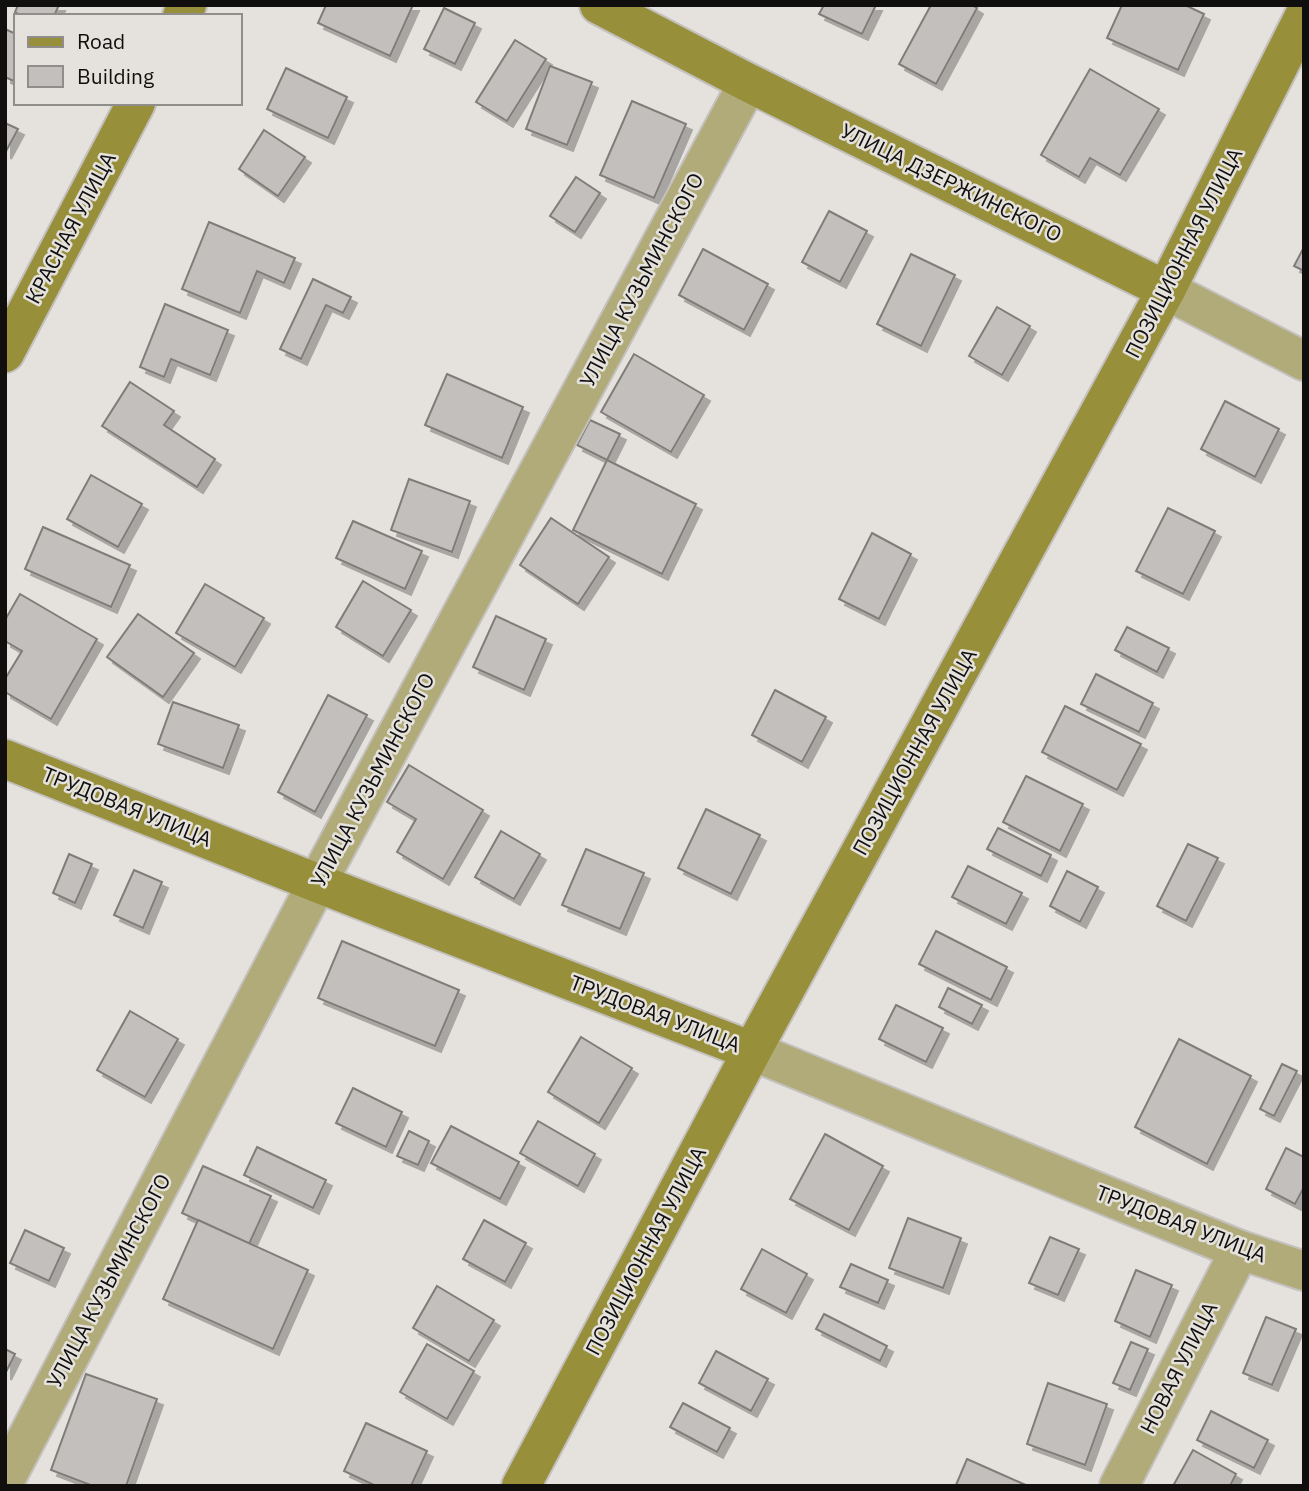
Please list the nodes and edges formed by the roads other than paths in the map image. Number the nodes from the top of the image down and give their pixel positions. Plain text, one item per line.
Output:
1 (599, 5) edge
2 (1304, 16) edge
3 (748, 83) junction
4 (135, 105) edge
5 (1167, 290) junction
6 (5, 353) edge
7 (1304, 361) edge
8 (5, 759) edge
9 (317, 883) junction
10 (751, 1051) junction
11 (1240, 1250) junction
12 (1304, 1271) edge
13 (5, 1480) edge
14 (521, 1486) edge
15 (1119, 1486) edge

1 - 3 street, УЛИЦА ДЗЕРЖИНСКОГО
2 - 5 street, ПОЗИЦИОННАЯ УЛИЦА
3 - 5 street, УЛИЦА ДЗЕРЖИНСКОГО
3 - 9 street, УЛИЦА КУЗЬМИНСКОГО
4 - 6 street, КРАСНАЯ УЛИЦА
5 - 7 street, УЛИЦА ДЗЕРЖИНСКОГО
5 - 10 street, ПОЗИЦИОННАЯ УЛИЦА
8 - 9 street, ТРУДОВАЯ УЛИЦА
9 - 10 street, ТРУДОВАЯ УЛИЦА
9 - 13 street, УЛИЦА КУЗЬМИНСКОГО
10 - 11 street, ТРУДОВАЯ УЛИЦА
10 - 14 street, ПОЗИЦИОННАЯ УЛИЦА
11 - 12 street, ТРУДОВАЯ УЛИЦА
11 - 15 street, НОВАЯ УЛИЦА

